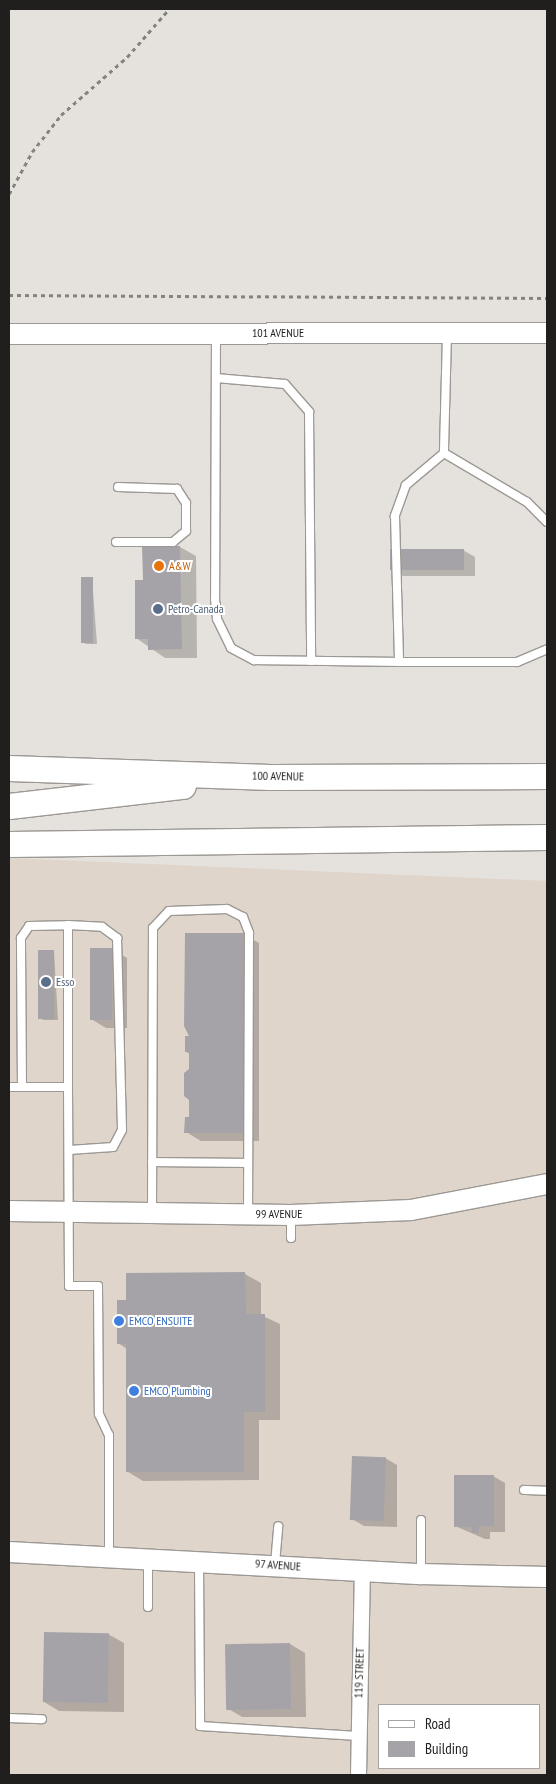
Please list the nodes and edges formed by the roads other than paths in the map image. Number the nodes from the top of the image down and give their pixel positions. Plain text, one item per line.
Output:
1 (216, 333) junction
2 (447, 333) junction
3 (547, 333) edge
4 (9, 334) edge
5 (216, 378) junction
6 (444, 452) junction
7 (118, 487) dead end
8 (547, 522) edge
9 (116, 542) dead end
10 (547, 649) edge
11 (311, 661) junction
12 (399, 662) junction
13 (9, 768) edge
14 (547, 776) edge
15 (270, 777) junction
16 (9, 806) edge
17 (547, 837) edge
18 (9, 844) edge
19 (68, 925) junction
20 (9, 1087) edge
21 (22, 1087) junction
22 (68, 1088) junction
23 (69, 1150) junction
24 (152, 1162) junction
25 (248, 1163) junction
26 (547, 1184) edge
27 (9, 1211) edge
28 (69, 1211) junction
29 (152, 1212) junction
30 (248, 1214) junction
31 (291, 1214) junction
32 (291, 1238) dead end
33 (524, 1490) dead end
34 (547, 1491) edge
35 (421, 1520) dead end
36 (278, 1526) dead end
37 (9, 1552) edge
38 (110, 1554) junction
39 (148, 1556) junction
40 (199, 1560) junction
41 (275, 1564) junction
42 (362, 1571) junction
43 (420, 1574) junction
44 (547, 1577) edge
45 (148, 1607) dead end
46 (9, 1718) edge
47 (42, 1719) dead end
48 (358, 1736) junction
49 (358, 1775) edge

1 - 2 street, 101 AVENUE
1 - 4 street, 101 AVENUE
1 - 5 lane
2 - 3 street, 101 AVENUE
2 - 6 lane
5 - 11 lane
5 - 11 lane
6 - 8 lane
6 - 12 lane
7 - 9 lane
10 - 12 lane
11 - 12 lane
13 - 15 main road, 100 AVENUE
14 - 15 main road, 100 AVENUE
15 - 16 main road
17 - 18 main road
19 - 21 lane
19 - 22 lane
19 - 23 lane
20 - 21 lane
21 - 22 lane
22 - 23 lane
23 - 28 lane
24 - 25 lane
24 - 25 lane
24 - 29 lane
25 - 30 lane
26 - 31 street, 99 AVENUE
27 - 28 street, 99 AVENUE
28 - 29 street, 99 AVENUE
28 - 38 lane
29 - 30 street, 99 AVENUE
30 - 31 street, 99 AVENUE
31 - 32 lane
33 - 34 lane
35 - 43 lane
36 - 41 lane
37 - 38 street, 97 AVENUE
38 - 39 street, 97 AVENUE
39 - 40 street, 97 AVENUE
39 - 45 lane
40 - 41 street, 97 AVENUE
40 - 48 lane
41 - 42 street, 97 AVENUE
42 - 43 street, 97 AVENUE
42 - 48 street, 119 STREET
43 - 44 street, 97 AVENUE
46 - 47 lane
48 - 49 street, 119 STREET

